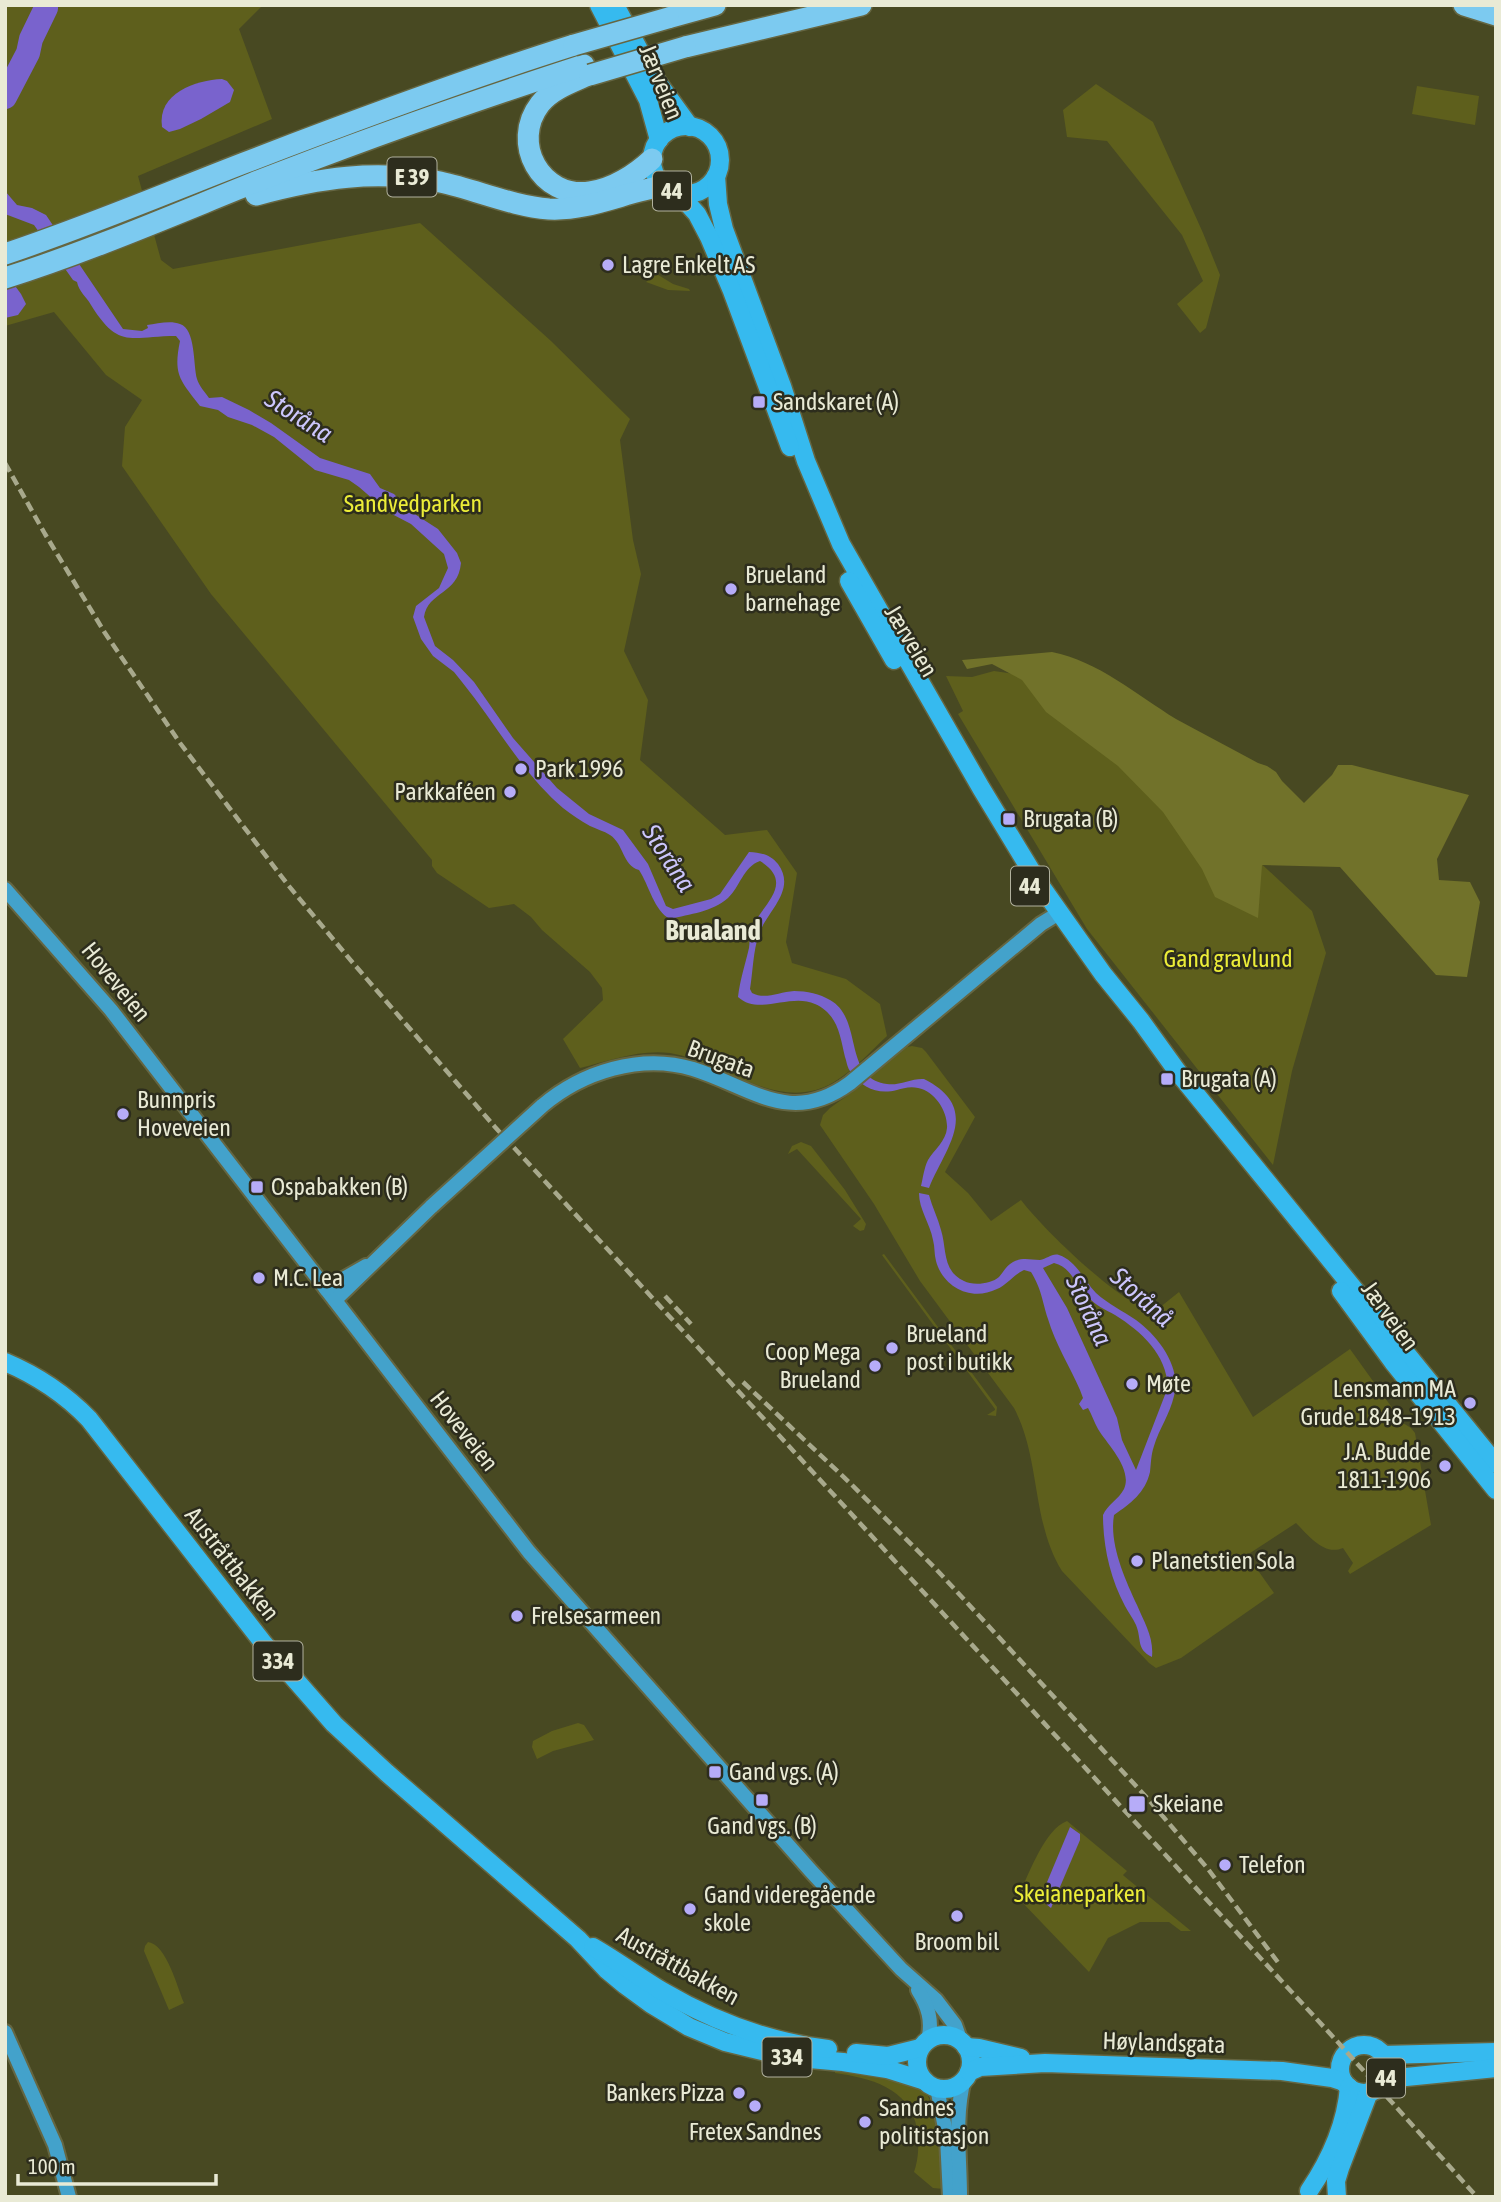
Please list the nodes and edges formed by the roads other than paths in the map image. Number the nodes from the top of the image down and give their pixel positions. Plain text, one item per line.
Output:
1 (599, 5) edge
2 (615, 5) edge
3 (715, 5) edge
4 (807, 5) edge
5 (861, 5) edge
6 (1464, 5) edge
7 (676, 11) edge
8 (1496, 15) edge
9 (682, 43) junction
10 (587, 70) junction
11 (690, 127) junction
12 (655, 149) junction
13 (716, 176) junction
14 (671, 189) junction
15 (160, 221) junction
16 (5, 254) edge
17 (5, 278) edge
18 (5, 889) edge
19 (1054, 916) junction
20 (1252, 1166) junction
21 (330, 1294) junction
22 (5, 1362) edge
23 (1496, 1464) edge
24 (1496, 1490) edge
25 (578, 1939) junction
26 (912, 1979) junction
27 (5, 2032) edge
28 (924, 2044) junction
29 (964, 2045) junction
30 (1347, 2052) junction
31 (1496, 2052) edge
32 (1384, 2055) junction
33 (1045, 2063) junction
34 (1496, 2068) edge
35 (1282, 2071) junction
36 (967, 2076) junction
37 (1386, 2079) junction
38 (1347, 2084) junction
39 (931, 2085) junction
40 (1368, 2092) junction
41 (1306, 2194) edge
42 (69, 2197) edge
43 (950, 2197) edge
44 (960, 2197) edge
45 (1336, 2197) edge

1 - 12 main road, Jærveien / 44
2 - 11 main road, Jærveien / 44
3 - 7 highway
4 - 9 highway, E 39
5 - 9 highway, E 39
6 - 8 highway
7 - 16 highway, bridge
9 - 10 highway, E 39
10 - 12 highway, E 39
10 - 15 highway, E 39
11 - 12 main road, 44
11 - 13 main road, 44
12 - 14 main road, 44
13 - 14 main road, 44
13 - 19 main road, Jærveien / 44
14 - 15 highway, E 39
14 - 19 main road, Jærveien / 44
15 - 17 highway, E 39
18 - 21 main road, Hoveveien
19 - 20 main road, Jærveien / 44
19 - 21 main road, Brugata, bridge
20 - 23 main road, Jærveien / 44
20 - 24 main road, Jærveien / 44
21 - 26 main road, Hoveveien
22 - 25 main road, Austråttbakken / 334
25 - 28 main road, Austråttbakken / 334
25 - 39 main road, Austråttbakken / 334
26 - 28 main road, Hoveveien
26 - 29 main road, Hoveveien
27 - 42 main road
28 - 29 main road, 334
28 - 39 main road
29 - 33 main road, Høylandsgata / 334
29 - 36 main road
30 - 32 main road, 44
30 - 35 main road, Høylandsgata / 334
30 - 38 main road, 44
31 - 32 main road, 44
32 - 37 main road, 44
33 - 35 main road, Høylandsgata / 334
33 - 36 main road, Høylandsgata / 334
34 - 37 main road, 44
35 - 38 main road, Høylandsgata / 334
36 - 39 main road, 334
36 - 44 main road
37 - 40 main road, 44
38 - 40 main road, 44
38 - 41 main road, 44
39 - 43 main road
40 - 45 main road, 44
41 - 45 main road, 44

